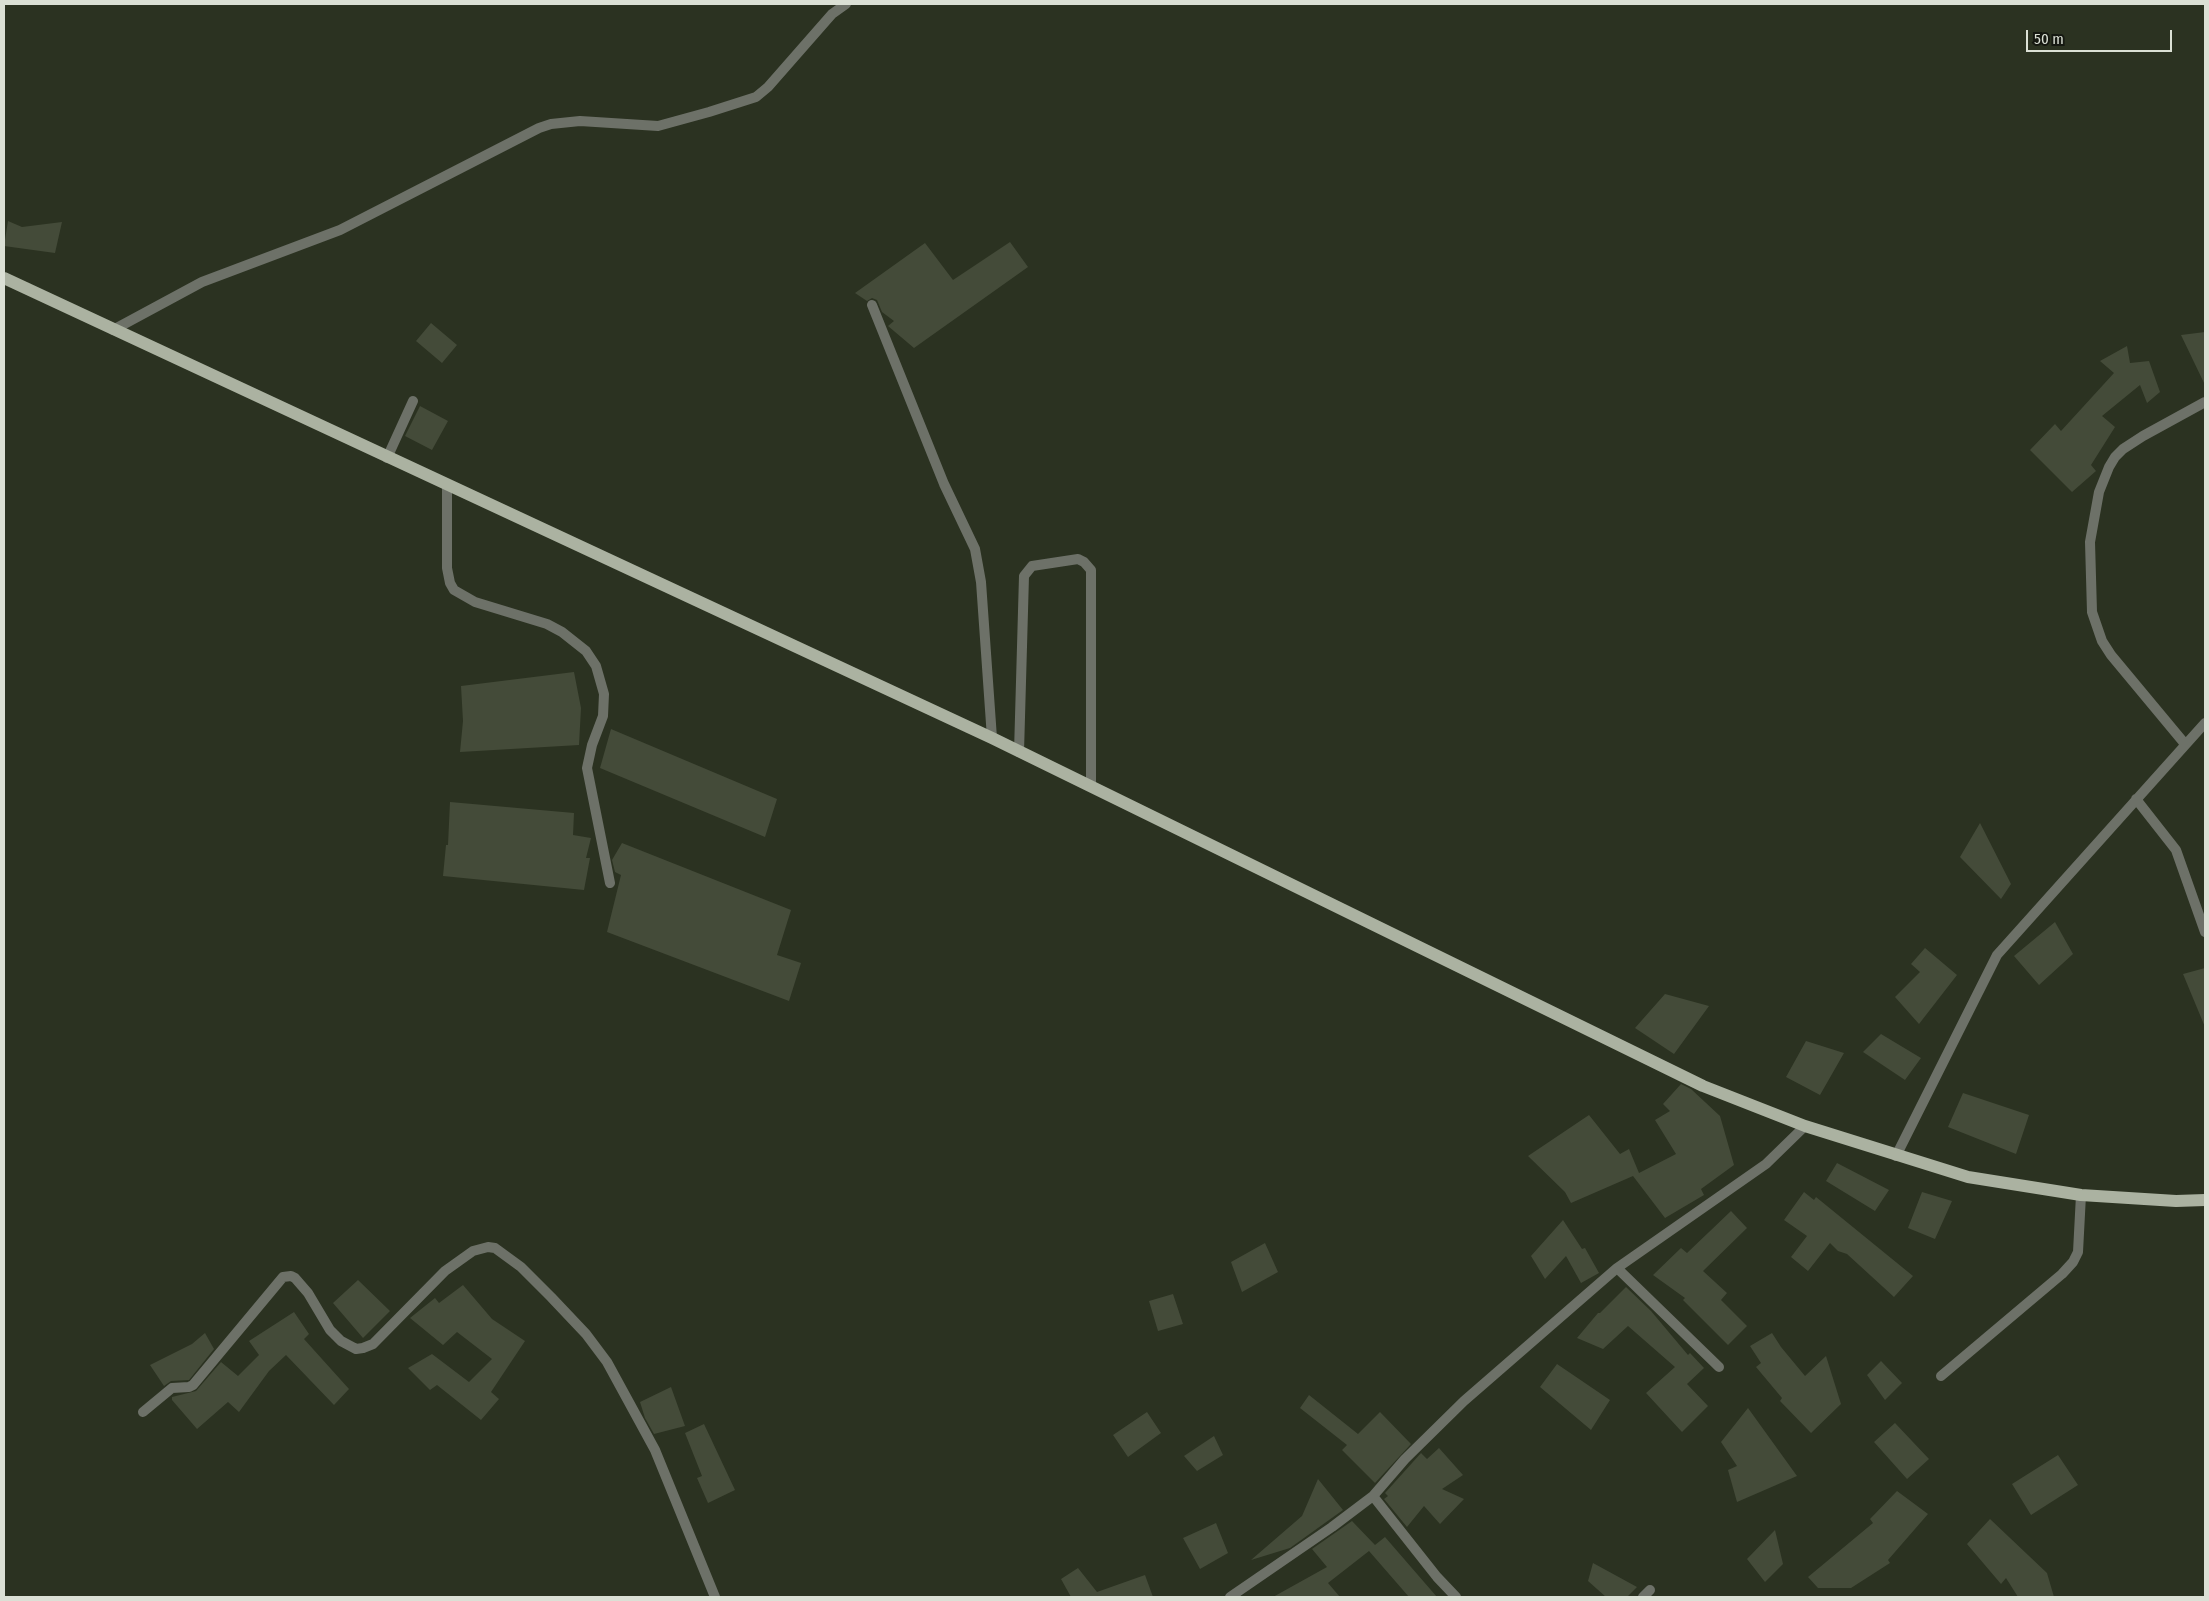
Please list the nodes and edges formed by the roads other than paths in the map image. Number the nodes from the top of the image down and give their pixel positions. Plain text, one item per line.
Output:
1 (846, 4) edge
2 (4, 278) edge
3 (872, 305) dead end
4 (113, 330) junction
5 (413, 401) dead end
6 (2205, 402) edge
7 (387, 458) junction
8 (446, 486) junction
9 (2205, 723) edge
10 (992, 738) junction
11 (2185, 744) junction
12 (1020, 752) junction
13 (1090, 786) junction
14 (2136, 799) junction
15 (610, 883) dead end
16 (2205, 932) edge
17 (1805, 1126) junction
18 (1896, 1156) junction
19 (2081, 1196) junction
20 (2205, 1200) edge
21 (1618, 1268) junction
22 (1719, 1368) dead end
23 (1941, 1376) dead end
24 (143, 1412) dead end
25 (1373, 1496) junction
26 (715, 1597) edge
27 (1230, 1597) edge
28 (1456, 1597) edge

1 - 4 street
2 - 4 main road
3 - 10 street
4 - 7 main road
5 - 7 street
6 - 11 street
7 - 8 main road
8 - 10 main road
8 - 15 street
9 - 11 street
10 - 12 main road
11 - 14 street
12 - 13 main road
12 - 13 street
13 - 17 main road
14 - 16 street
14 - 18 street
17 - 18 main road
17 - 21 street
18 - 19 main road
19 - 20 main road
19 - 23 street
21 - 22 street
21 - 25 street
24 - 26 street
25 - 27 street
25 - 28 street

